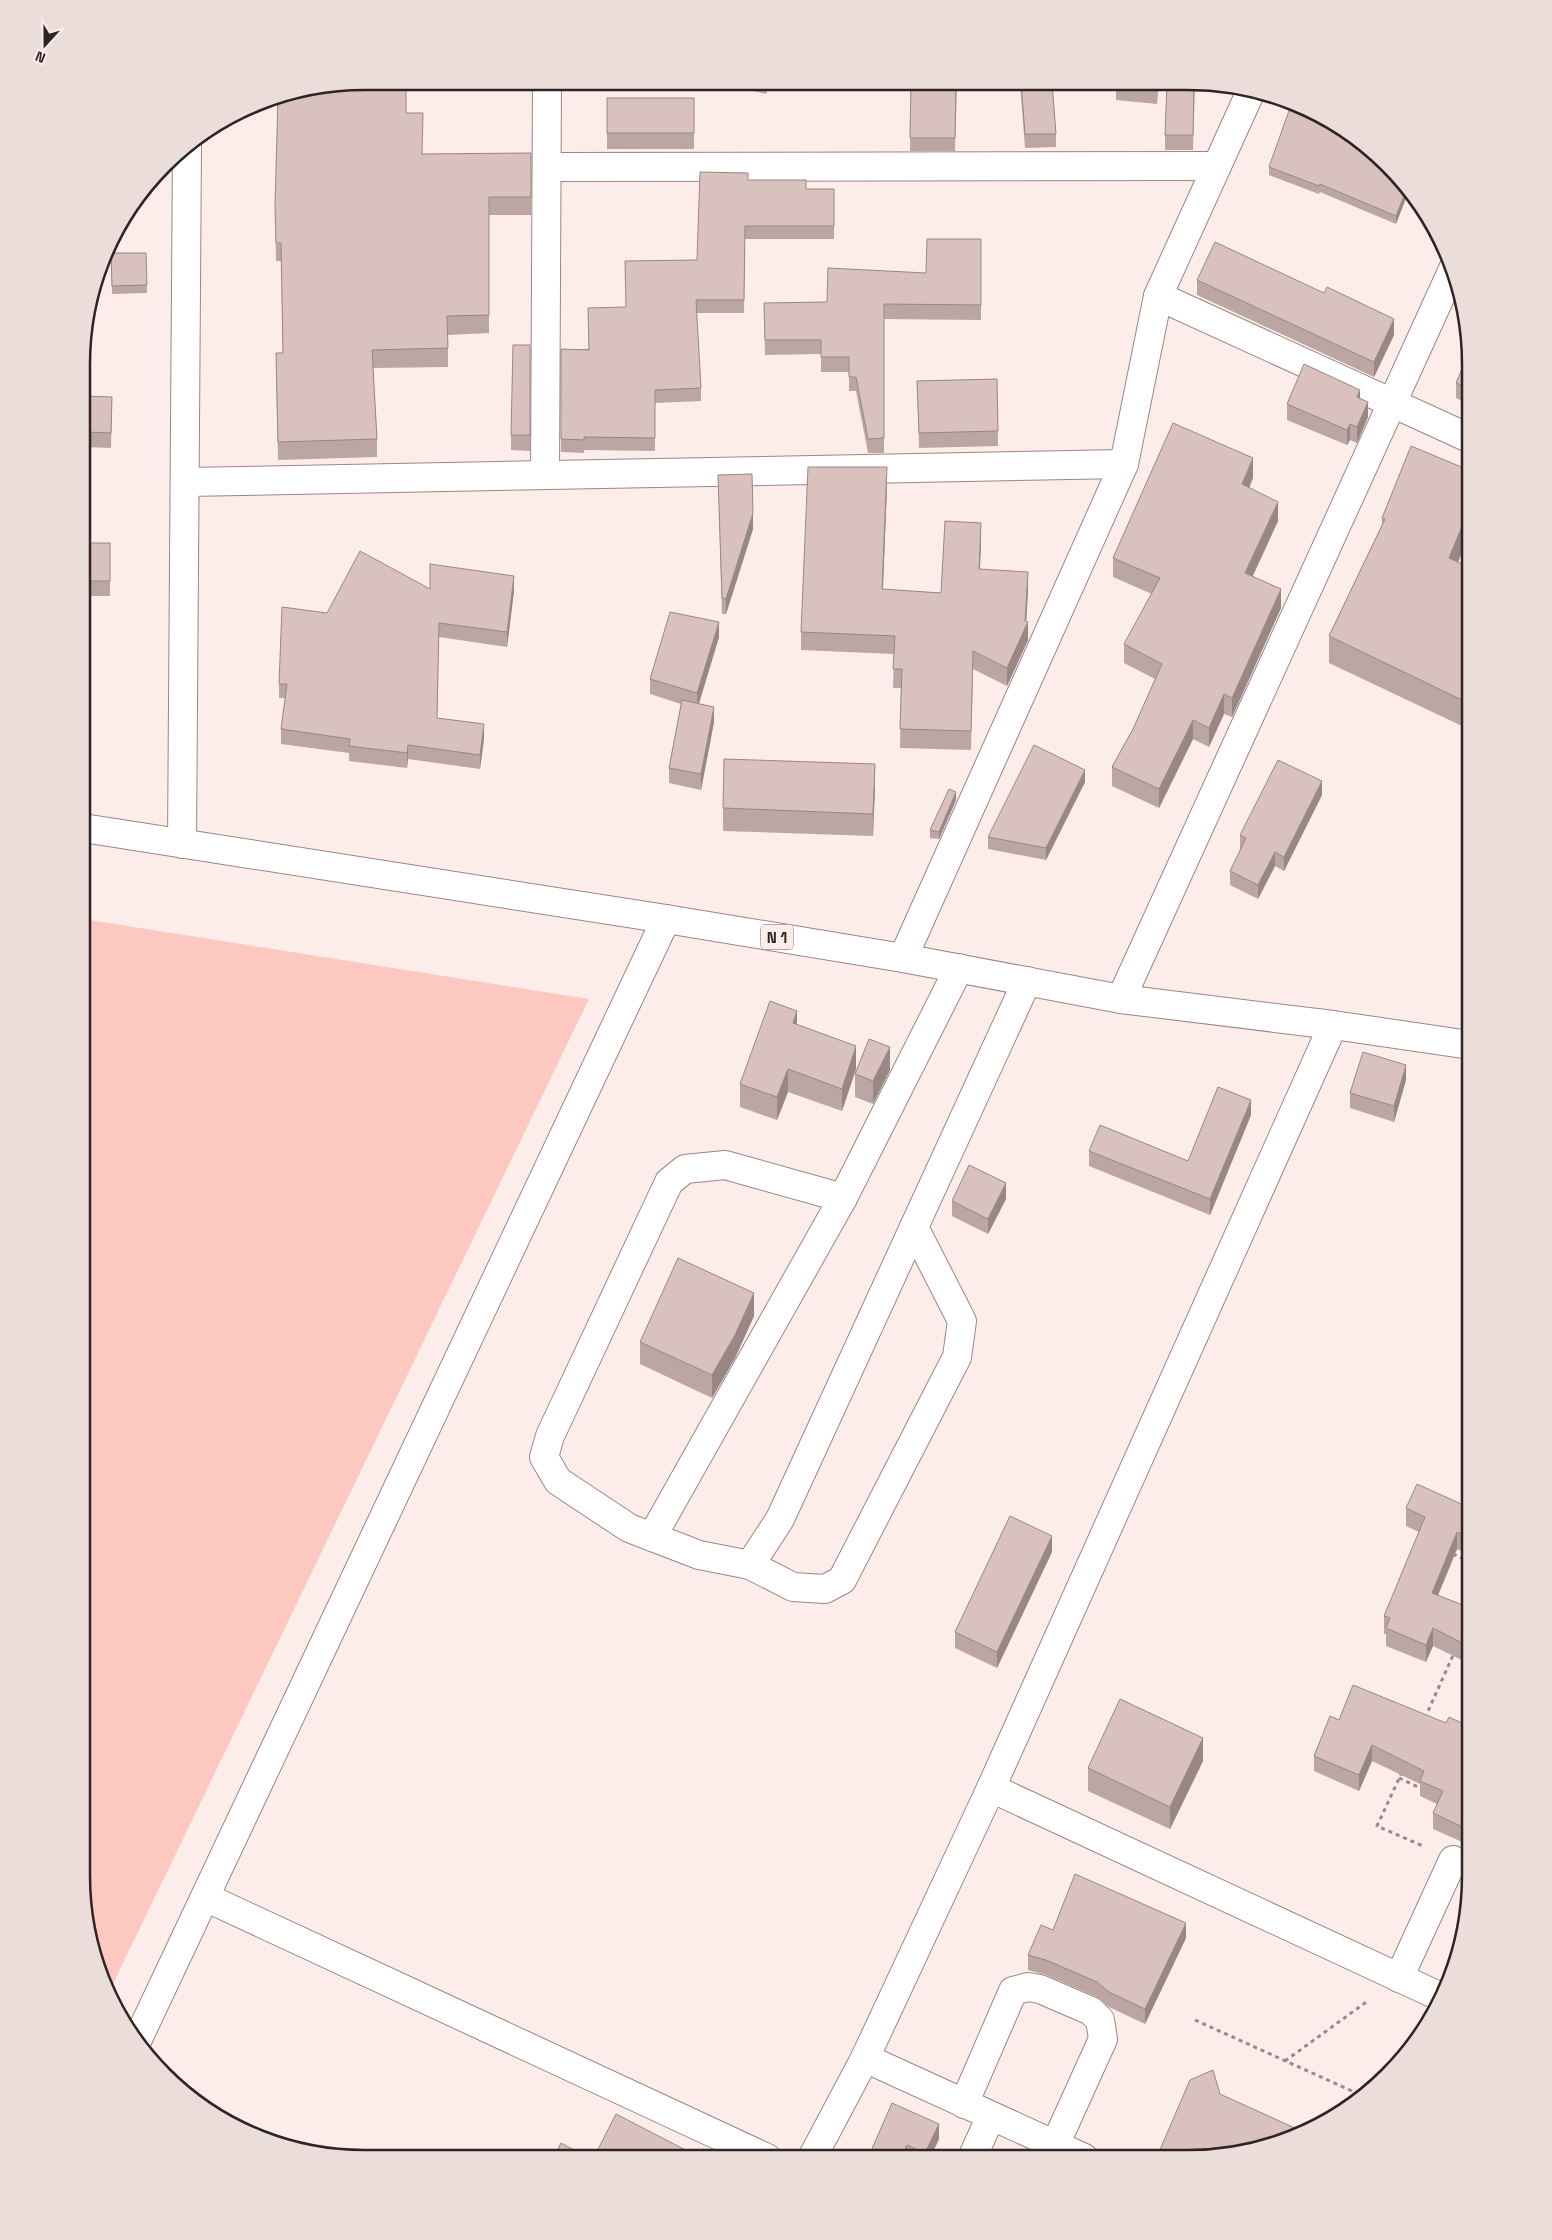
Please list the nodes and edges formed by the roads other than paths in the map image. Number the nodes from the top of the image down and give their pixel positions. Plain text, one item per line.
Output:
1 (547, 90) edge
2 (1248, 97) edge
3 (187, 155) edge
4 (1217, 166) junction
5 (547, 167) junction
6 (1448, 279) edge
7 (1158, 296) junction
8 (1392, 403) junction
9 (1462, 435) edge
10 (1124, 464) junction
11 (545, 475) junction
12 (185, 482) junction
13 (90, 829) edge
14 (182, 844) junction
15 (666, 919) junction
16 (902, 958) junction
17 (958, 968) junction
18 (1027, 981) junction
19 (1121, 999) junction
20 (1333, 1025) junction
21 (1462, 1044) edge
22 (842, 1198) junction
23 (914, 1227) junction
24 (652, 1537) junction
25 (750, 1565) junction
26 (991, 1788) junction
27 (1453, 1860) road end
28 (205, 1897) junction
29 (1399, 1978) junction
30 (1435, 1994) edge
31 (140, 2034) edge
32 (865, 2058) junction
33 (964, 2104) junction
34 (991, 2116) junction
35 (1055, 2145) junction
36 (750, 2150) edge
37 (816, 2150) edge
38 (976, 2150) edge
39 (1066, 2150) edge

1 - 5 main road
2 - 4 main road
3 - 12 main road
4 - 5 main road
4 - 7 main road
5 - 11 main road
6 - 8 main road
7 - 8 main road
7 - 10 main road
8 - 9 main road
8 - 19 main road
10 - 11 main road
10 - 16 main road
11 - 12 main road
12 - 14 main road
13 - 14 main road, N 1
14 - 15 main road, N 1
15 - 16 main road, N 1
15 - 28 main road
16 - 17 main road, N 1
17 - 18 main road, N 1
17 - 22 main road
18 - 19 main road, N 1
18 - 23 main road
19 - 20 main road, N 1
20 - 21 main road, N 1
20 - 26 main road
22 - 24 main road
22 - 24 main road
23 - 25 main road
23 - 25 main road
24 - 25 main road
26 - 29 main road
26 - 32 main road
27 - 29 main road
28 - 31 main road
28 - 36 main road
29 - 30 main road
32 - 33 main road
32 - 37 main road
33 - 34 main road
33 - 35 main road
34 - 35 main road
34 - 38 main road
35 - 39 main road

